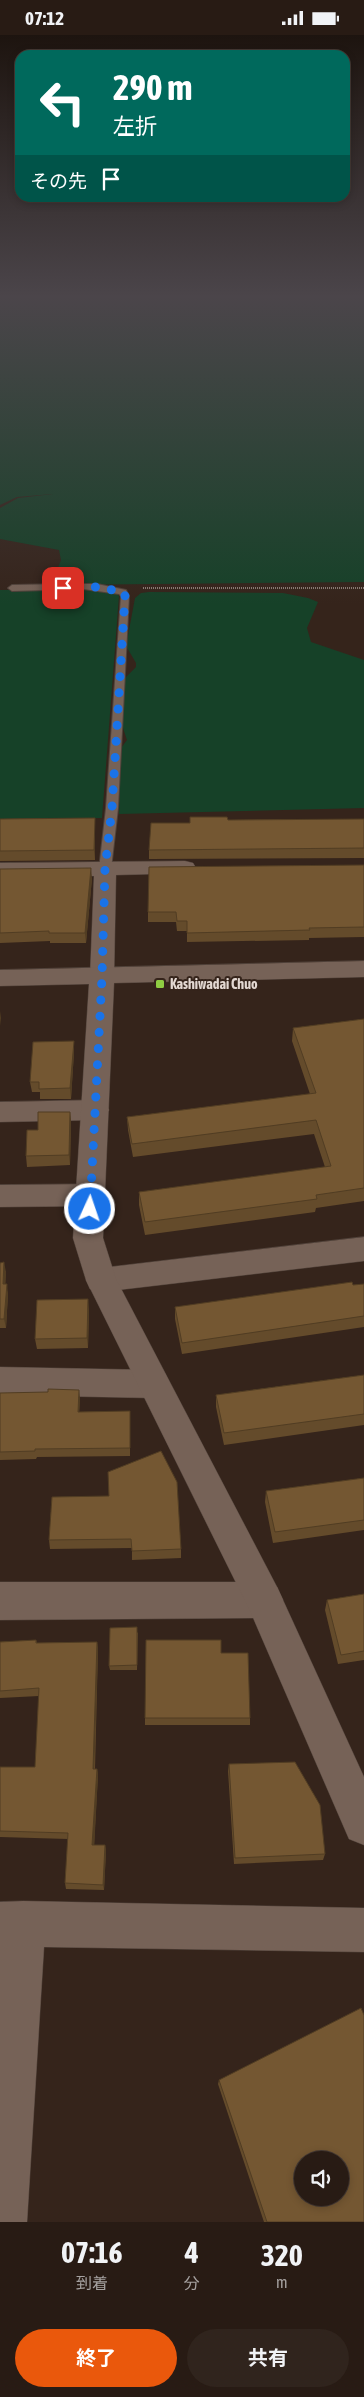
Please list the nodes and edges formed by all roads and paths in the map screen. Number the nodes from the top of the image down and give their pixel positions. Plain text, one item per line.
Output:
1 (12, 588) dead end
2 (364, 588) edge
3 (112, 589) junction
4 (205, 868) edge
5 (105, 869) junction
6 (0, 870) edge
7 (364, 969) edge
8 (102, 977) junction
9 (0, 978) edge
10 (95, 1110) junction
11 (0, 1112) edge
12 (90, 1195) junction
13 (0, 1196) edge
14 (364, 1249) edge
15 (101, 1280) junction
16 (0, 1381) edge
17 (153, 1384) junction
18 (264, 1599) junction
19 (0, 1601) edge
20 (364, 1824) edge
21 (11, 1924) edge
22 (364, 1931) edge
23 (2, 2222) edge

1 - 3 lane
2 - 3 path
3 - 5 lane
4 - 5 street
5 - 6 street
5 - 8 street
7 - 8 street
8 - 9 street
8 - 10 street
10 - 11 street
10 - 12 street
12 - 13 street
12 - 15 street
14 - 15 street
15 - 17 street
16 - 17 street
17 - 18 street
18 - 19 street
18 - 20 street
21 - 22 street
21 - 23 street

